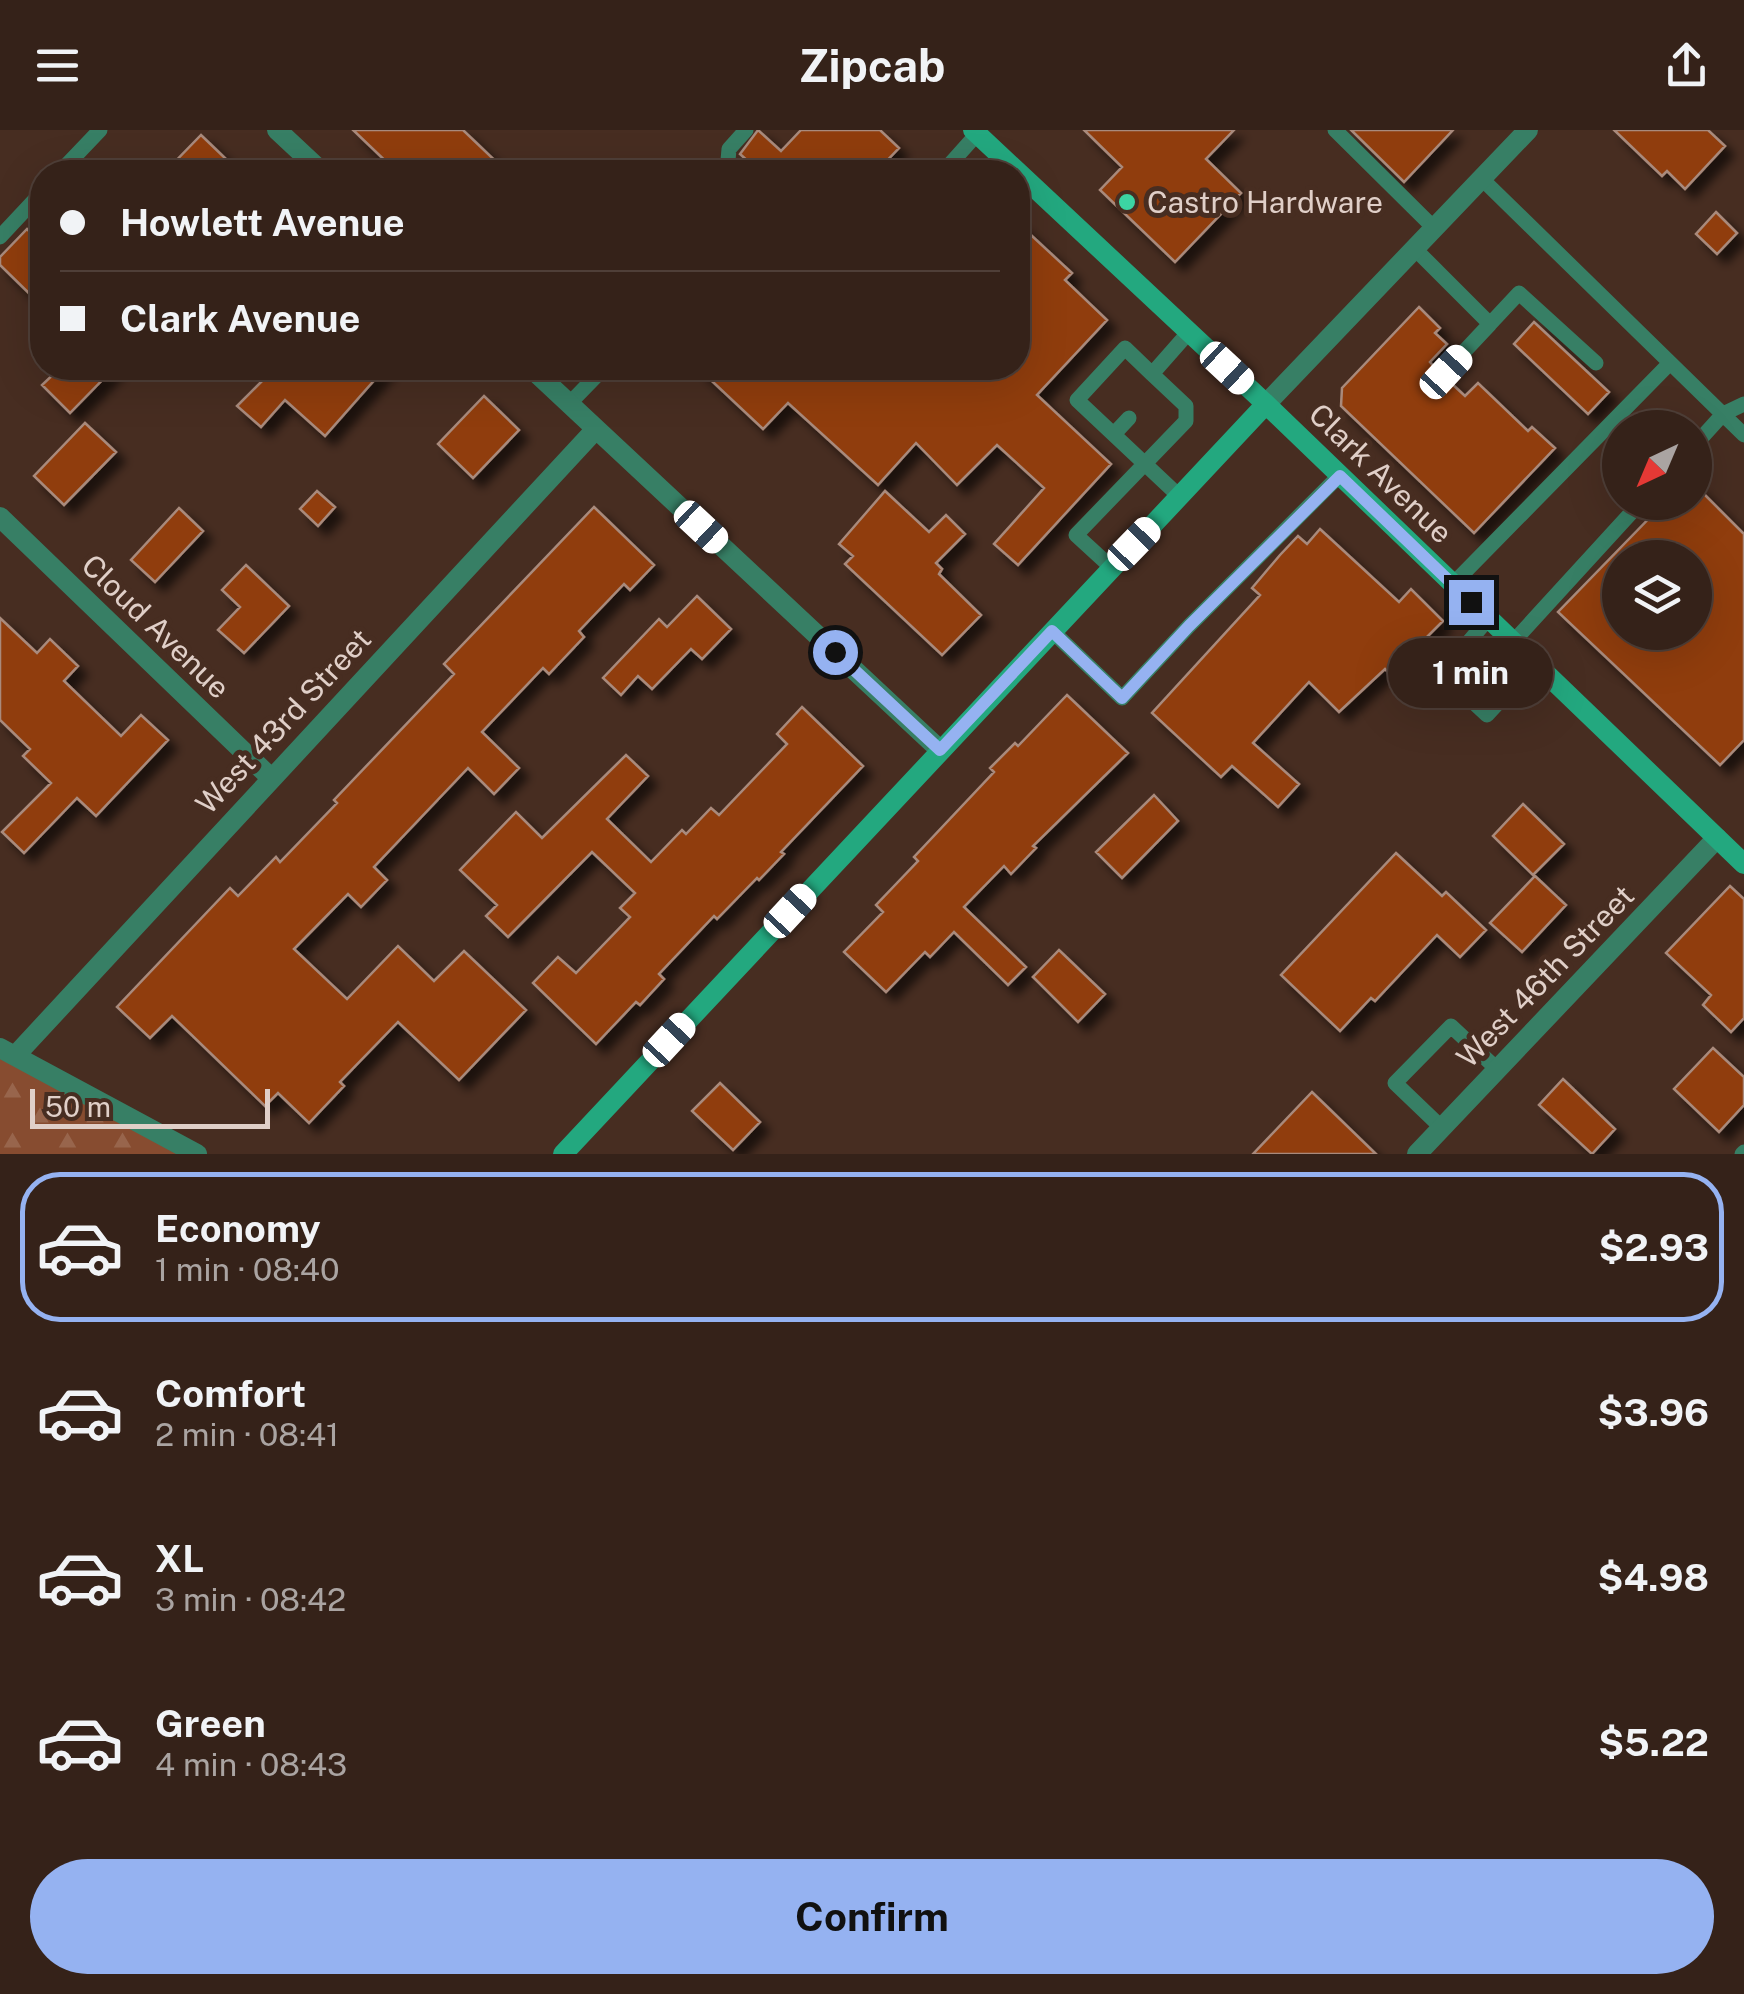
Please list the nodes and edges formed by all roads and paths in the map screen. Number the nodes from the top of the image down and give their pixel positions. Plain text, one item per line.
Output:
1 (100, 130) edge
2 (277, 130) edge
3 (746, 130) edge
4 (1336, 130) edge
5 (1528, 130) edge
6 (975, 132) edge
7 (71, 160) edge
8 (309, 160) edge
9 (728, 160) edge
10 (952, 160) edge
11 (1005, 160) edge
12 (1482, 179) junction
13 (1030, 183) edge
14 (30, 205) edge
15 (1435, 229) junction
16 (0, 237) edge
17 (1416, 250) junction
18 (1490, 324) junction
19 (1189, 332) junction
20 (1596, 363) dead end
21 (1670, 363) junction
22 (1446, 372) dead end
23 (544, 380) edge
24 (592, 380) edge
25 (1155, 383) junction
26 (569, 404) junction
27 (1266, 404) junction
28 (1744, 404) edge
29 (1723, 414) junction
30 (1128, 418) dead end
31 (1712, 426) edge
32 (596, 429) junction
33 (1114, 434) junction
34 (1744, 435) edge
35 (1144, 464) junction
36 (1340, 476) junction
37 (1180, 496) junction
38 (0, 517) edge
39 (1625, 520) edge
40 (1112, 568) junction
41 (1454, 584) junction
42 (1489, 618) junction
43 (1052, 631) junction
44 (1513, 642) junction
45 (1535, 663) junction
46 (940, 750) junction
47 (271, 778) junction
48 (1717, 838) junction
49 (1744, 864) edge
50 (7, 1052) edge
51 (1498, 1070) junction
52 (1442, 1128) junction
53 (197, 1154) edge
54 (563, 1154) edge
55 (1417, 1154) edge

1 - 7 lane
2 - 8 street
3 - 9 lane
4 - 15 lane
5 - 12 street
6 - 10 lane
6 - 11 street, Clark Avenue
12 - 15 street
12 - 21 lane
13 - 19 street, Clark Avenue
14 - 16 lane
15 - 17 street
17 - 18 lane
17 - 27 street
18 - 20 lane
18 - 22 lane
19 - 25 lane
19 - 27 street, Clark Avenue
21 - 29 lane
21 - 41 lane
23 - 26 street
24 - 26 lane
25 - 33 lane
25 - 35 lane
26 - 32 street
27 - 36 street, Clark Avenue
27 - 37 street
28 - 29 lane
29 - 31 lane
29 - 34 lane
30 - 33 lane
32 - 46 street
32 - 47 street, West 43rd Street
33 - 35 lane
35 - 37 lane
35 - 40 lane
36 - 41 street, Clark Avenue
36 - 43 lane
37 - 40 street
38 - 47 street, Cloud Avenue
39 - 44 lane
40 - 43 street
41 - 42 street, Clark Avenue
42 - 44 street, Clark Avenue
42 - 45 lane
43 - 46 street
44 - 45 street, Clark Avenue
45 - 48 street, Clark Avenue
46 - 54 street
47 - 50 street, West 43rd Street
48 - 49 street, Clark Avenue
48 - 51 street, West 46th Street
50 - 53 street
51 - 52 street, West 46th Street
51 - 52 lane
52 - 55 street, West 46th Street

